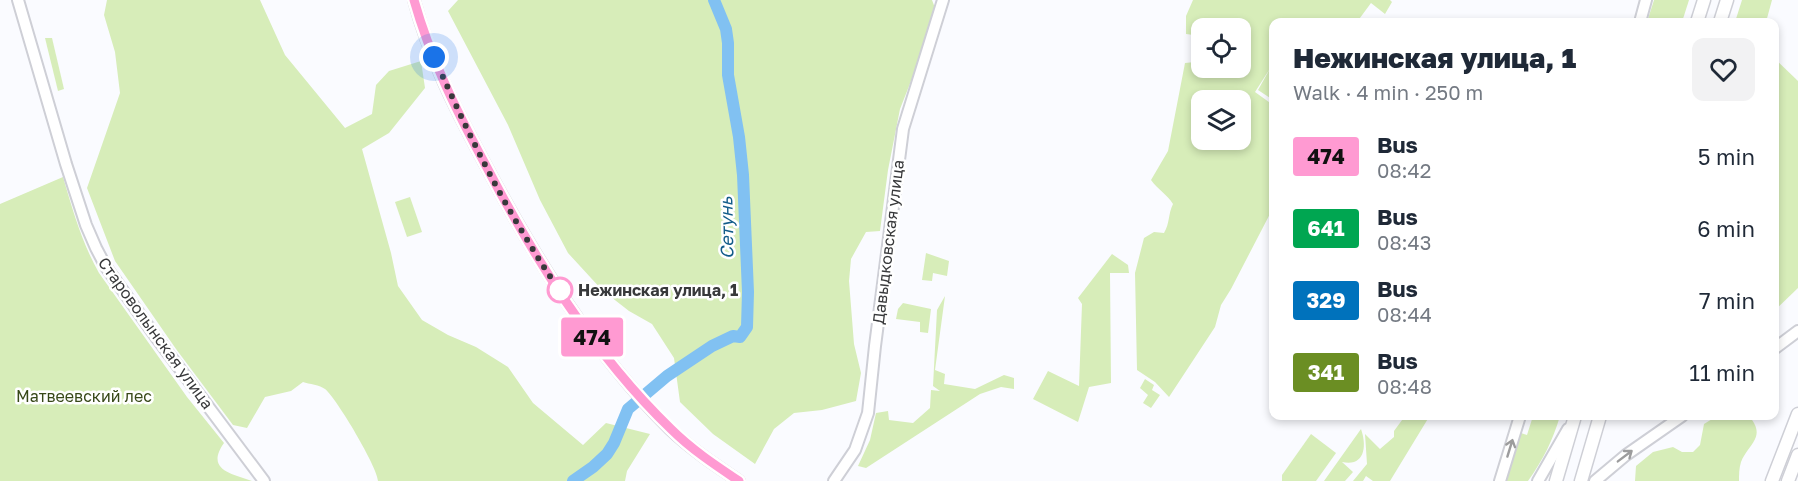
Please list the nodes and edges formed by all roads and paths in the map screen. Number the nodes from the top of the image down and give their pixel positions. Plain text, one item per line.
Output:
1 (18, 0) edge
2 (414, 0) edge
3 (943, 0) edge
4 (1646, 0) edge
5 (1704, 0) edge
6 (1727, 0) edge
7 (1641, 18) edge
8 (1698, 18) edge
9 (1721, 18) edge
10 (1798, 332) edge
11 (1779, 345) edge
12 (1798, 414) edge
13 (1519, 420) edge
14 (1573, 420) edge
15 (1574, 420) edge
16 (1599, 420) edge
17 (1676, 420) edge
18 (1798, 455) edge
19 (264, 481) edge
20 (739, 481) edge
21 (834, 481) edge
22 (1500, 481) edge
23 (1538, 481) edge
24 (1556, 481) edge
25 (1581, 481) edge
26 (1595, 481) edge
27 (1772, 481) edge
28 (1788, 481) edge

1 - 19 street, Староволынская улица
2 - 20 street
3 - 21 street, Давыдковская улица
4 - 7 street
5 - 8 main road
6 - 9 main road
10 - 11 street
12 - 27 main road
22 -> 13 street
14 - 23 street
15 - 24 main road
16 - 25 main road
26 -> 17 street
18 - 28 main road

